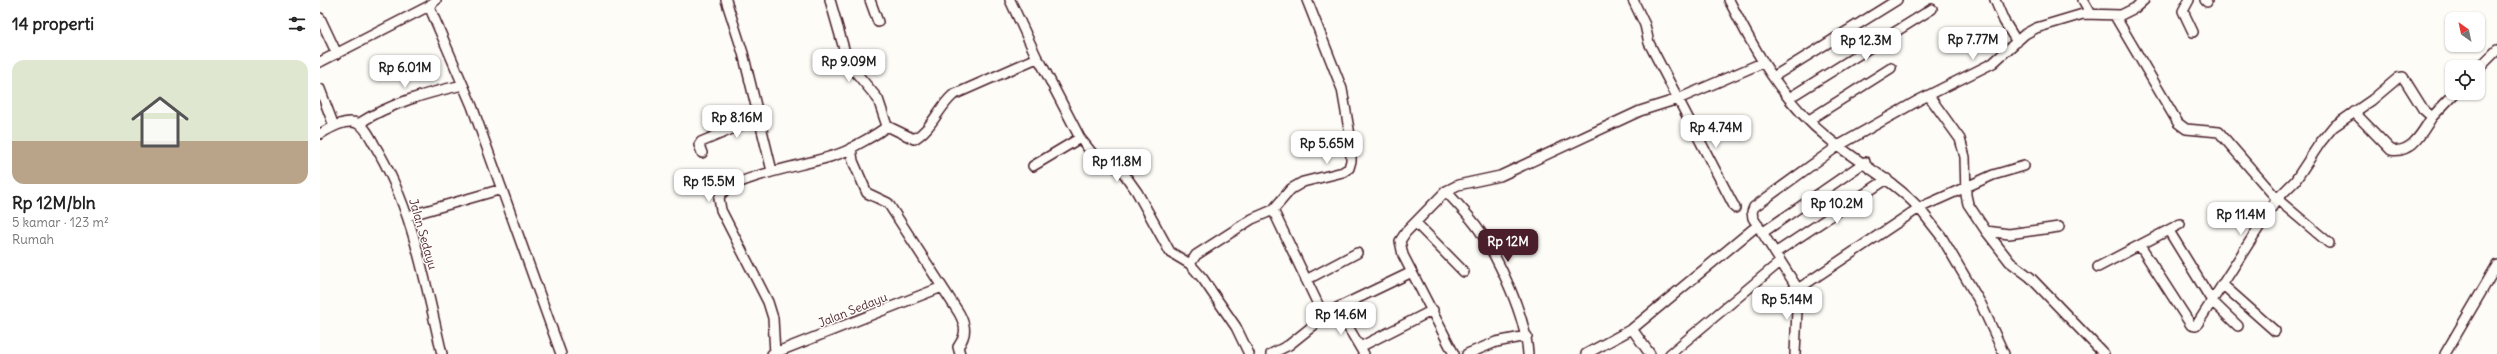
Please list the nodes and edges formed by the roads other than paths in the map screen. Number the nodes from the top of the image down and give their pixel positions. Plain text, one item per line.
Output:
1 (726, 0) edge
2 (830, 0) edge
3 (870, 0) edge
4 (1010, 0) edge
5 (1307, 0) edge
6 (1633, 0) edge
7 (1729, 0) edge
8 (1897, 0) edge
9 (1995, 0) edge
10 (2144, 0) edge
11 (2189, 0) edge
12 (2085, 1) edge
13 (432, 3) edge
14 (1932, 9) dead end
15 (2091, 14) junction
16 (2115, 16) junction
17 (320, 18) edge
18 (878, 22) dead end
19 (2193, 32) dead end
20 (2017, 42) junction
21 (2497, 50) edge
22 (337, 54) junction
23 (1037, 58) junction
24 (320, 62) edge
25 (2485, 62) edge
26 (1762, 63) junction
27 (1891, 68) dead end
28 (1773, 77) junction
29 (463, 85) junction
30 (320, 89) edge
31 (1929, 96) junction
32 (1789, 98) junction
33 (1678, 99) junction
34 (2448, 100) edge
35 (2354, 112) junction
36 (2432, 117) junction
37 (758, 118) junction
38 (1809, 120) junction
39 (358, 124) junction
40 (334, 126) junction
41 (886, 126) junction
42 (320, 134) edge
43 (1080, 138) junction
44 (1838, 146) junction
45 (851, 148) junction
46 (702, 153) dead end
47 (1865, 162) junction
48 (1033, 166) dead end
49 (2024, 166) dead end
50 (772, 171) junction
51 (1887, 179) junction
52 (1966, 187) junction
53 (502, 189) junction
54 (1446, 191) junction
55 (2277, 200) junction
56 (1735, 208) dead end
57 (1920, 208) junction
58 (1273, 210) junction
59 (408, 216) junction
60 (1416, 223) junction
61 (2180, 224) dead end
62 (2059, 227) dead end
63 (1760, 229) junction
64 (2169, 230) junction
65 (1986, 231) junction
66 (2329, 243) dead end
67 (2140, 246) junction
68 (1357, 253) dead end
69 (1775, 253) junction
70 (1780, 262) junction
71 (1190, 264) junction
72 (2497, 264) edge
73 (2098, 267) dead end
74 (1412, 272) junction
75 (1464, 272) dead end
76 (1306, 280) junction
77 (2222, 284) junction
78 (942, 287) junction
79 (1798, 289) junction
80 (2212, 301) junction
81 (1337, 308) junction
82 (1433, 310) junction
83 (1324, 317) junction
84 (2238, 326) dead end
85 (1632, 329) junction
86 (2275, 331) dead end
87 (1527, 336) junction
88 (1362, 350) edge
89 (774, 353) edge
90 (442, 354) edge
91 (561, 354) edge
92 (960, 354) edge
93 (1249, 354) edge
94 (1271, 354) edge
95 (1454, 354) edge
96 (1467, 354) edge
97 (1528, 354) edge
98 (1586, 354) edge
99 (1650, 354) edge
100 (1670, 354) edge
101 (1795, 354) edge
102 (2004, 354) edge
103 (2104, 354) edge
104 (2445, 354) edge

1 - 37 street
2 - 41 street
3 - 18 street
4 - 23 street
5 - 58 street
6 - 33 street
7 - 26 street
8 - 28 street
9 - 20 street
10 - 16 street
11 - 19 street
12 - 15 street
13 - 22 street
13 - 29 street
14 - 32 street
15 - 16 street
15 - 20 street
16 - 55 street
17 - 22 street
20 - 31 street
21 - 25 street
22 - 24 street
23 - 41 street
23 - 43 street
26 - 28 street
26 - 33 street
27 - 38 street
28 - 32 street
29 - 39 street
29 - 53 street
30 - 40 street
31 - 44 street
31 - 52 street
32 - 38 street
33 - 54 street
33 - 56 street
34 - 36 street
35 - 36 street
35 - 36 street
35 - 55 street
37 - 46 street
37 - 50 street
38 - 44 street
39 - 40 street
39 - 59 street, Jalan Sedayu
40 - 42 street
41 - 45 street
43 - 48 street
43 - 71 street
44 - 47 street
44 - 63 street
45 - 50 street
45 - 78 street
47 - 51 street
47 - 63 street
49 - 52 street
50 - 89 street
51 - 57 street
51 - 69 street
52 - 57 street
52 - 65 street
53 - 59 street
53 - 91 street
54 - 60 street
54 - 87 street
55 - 66 street
55 - 77 street
57 - 79 street
57 - 102 street
58 - 71 street
58 - 76 street
59 - 90 street, Jalan Sedayu
60 - 74 street
60 - 75 street
61 - 64 street
62 - 65 street
63 - 69 street
63 - 85 street
64 - 67 street
64 - 80 street
65 - 103 street
67 - 73 street
67 - 80 street
68 - 76 street
69 - 70 street
70 - 79 street
70 - 100 street
71 - 93 street
72 - 104 street
74 - 81 street
74 - 82 street
76 - 83 street
77 - 80 street
77 - 86 street
78 - 89 street, Jalan Sedayu
78 - 92 street
79 - 101 street
80 - 84 street
81 - 83 street
81 - 88 street
82 - 88 street
82 - 95 street
83 - 94 street
85 - 98 street
85 - 99 street
87 - 96 street
87 - 97 street

